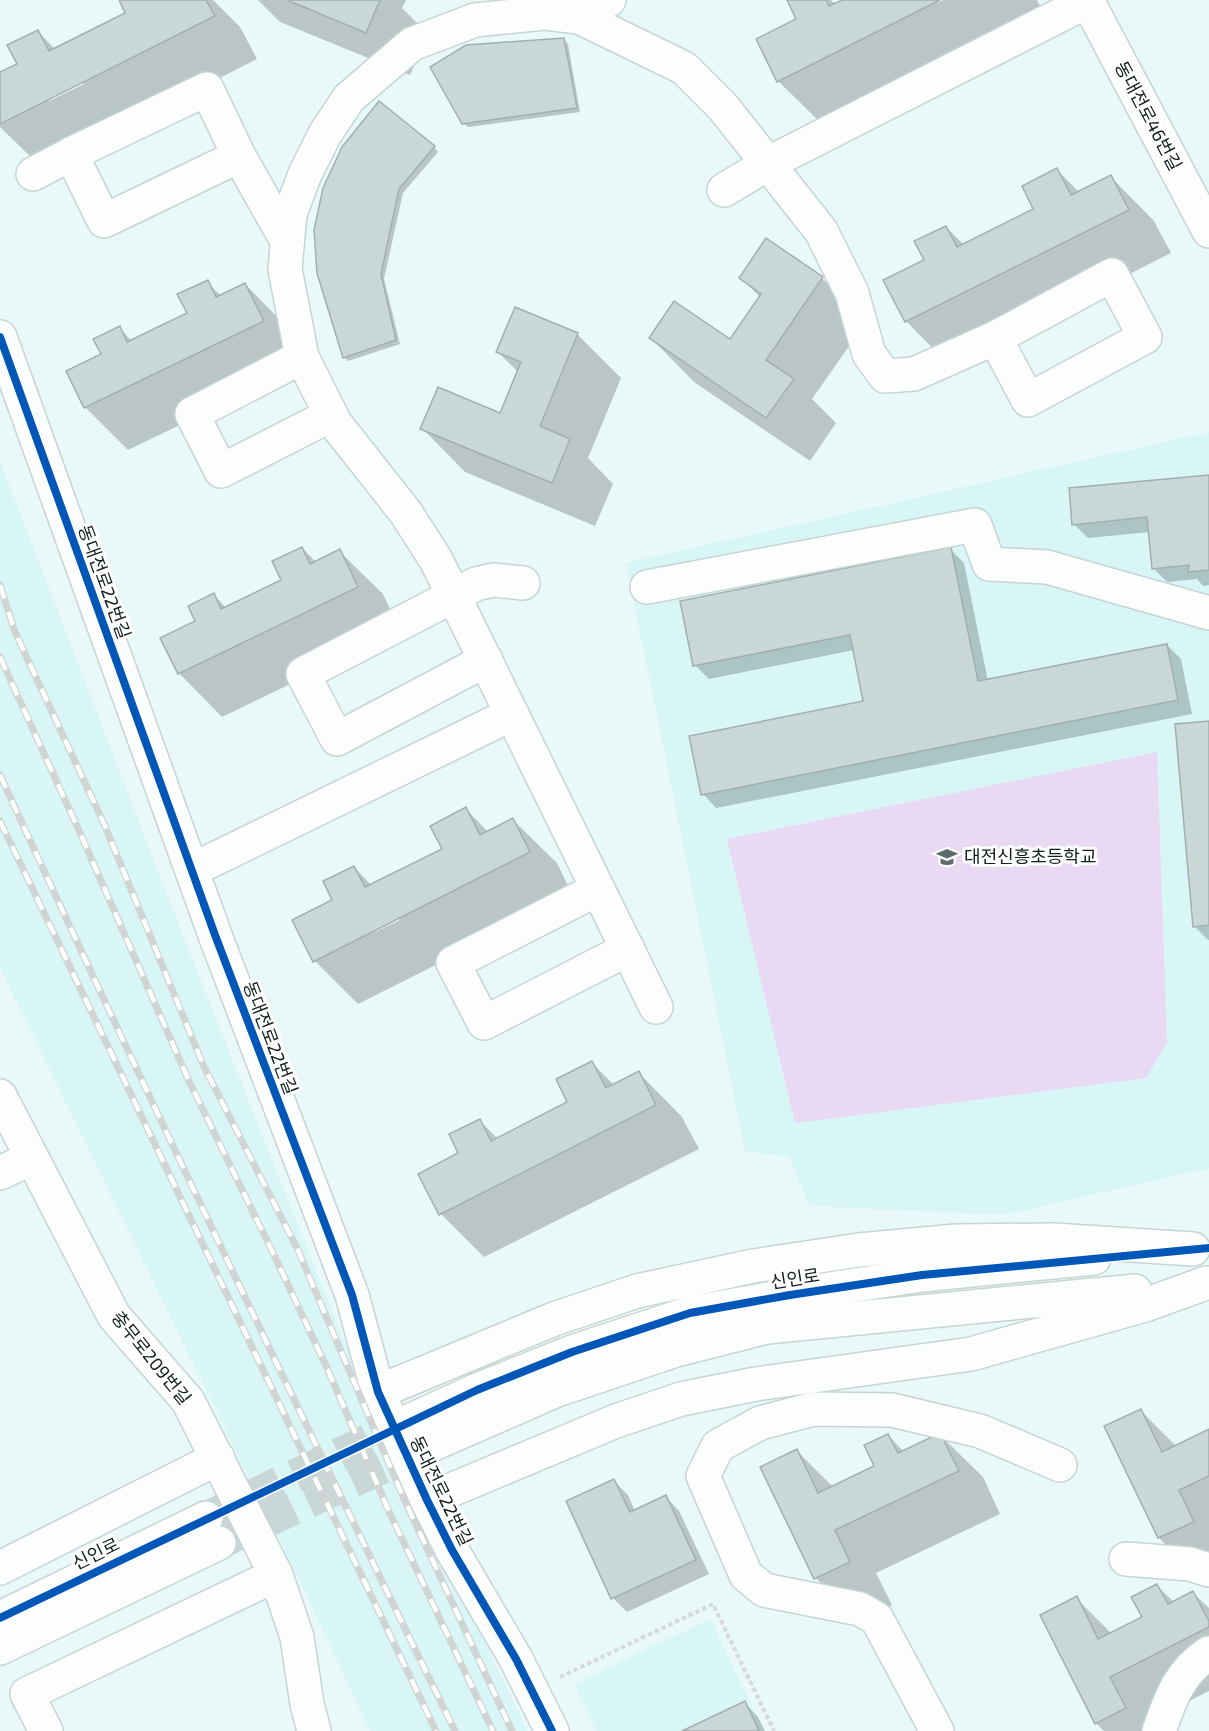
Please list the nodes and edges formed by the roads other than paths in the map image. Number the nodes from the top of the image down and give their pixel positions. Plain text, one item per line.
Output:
1 (609, 0) edge
2 (1088, 0) edge
3 (579, 17) junction
4 (71, 154) junction
5 (239, 156) junction
6 (769, 163) junction
7 (33, 174) dead end
8 (724, 190) dead end
9 (1209, 231) edge
10 (287, 241) junction
11 (0, 337) edge
12 (995, 338) dead end
13 (302, 357) junction
14 (331, 415) junction
15 (523, 583) dead end
16 (647, 587) dead end
17 (453, 594) junction
18 (1209, 614) edge
19 (486, 660) junction
20 (512, 714) junction
21 (192, 870) junction
22 (598, 889) junction
23 (628, 949) junction
24 (656, 1007) dead end
25 (0, 1096) edge
26 (32, 1158) junction
27 (0, 1173) edge
28 (1201, 1248) edge
29 (1207, 1283) edge
30 (378, 1392) junction
31 (218, 1458) junction
32 (1060, 1465) dead end
33 (427, 1500) junction
34 (1126, 1559) dead end
35 (0, 1568) edge
36 (1209, 1570) edge
37 (276, 1575) junction
38 (0, 1618) edge
39 (0, 1648) edge
40 (1209, 1653) edge
41 (46, 1731) edge
42 (314, 1731) edge
43 (552, 1731) edge
44 (937, 1731) edge
45 (1159, 1731) edge

1 - 3 street
2 - 6 street
2 - 9 street, 동대전로46번길
3 - 6 street
3 - 10 street
4 - 5 street
4 - 5 street
4 - 7 street
5 - 10 street
6 - 8 street
6 - 12 street
10 - 13 street
11 - 21 street, 동대전로22번길
13 - 14 street
13 - 14 street
14 - 17 street
15 - 17 street
16 - 18 street
17 - 19 street
17 - 19 street
19 - 20 street
20 - 21 street
20 - 22 street
21 - 30 street, 동대전로22번길
22 - 23 street
22 - 23 street
23 - 24 street
25 - 26 street, 충무로209번길
26 - 27 street
26 - 31 street, 충무로209번길
28 - 29 street, 신인로
28 - 30 street, 신인로
29 - 33 street, 신인로
30 - 33 street, 동대전로22번길
31 - 35 street
31 - 37 street, 충무로209번길
32 - 44 street
33 - 43 street, 동대전로22번길
34 - 36 street
37 - 41 street
37 - 42 street, 충무로209번길
38 - 39 street, 신인로
40 - 45 street

